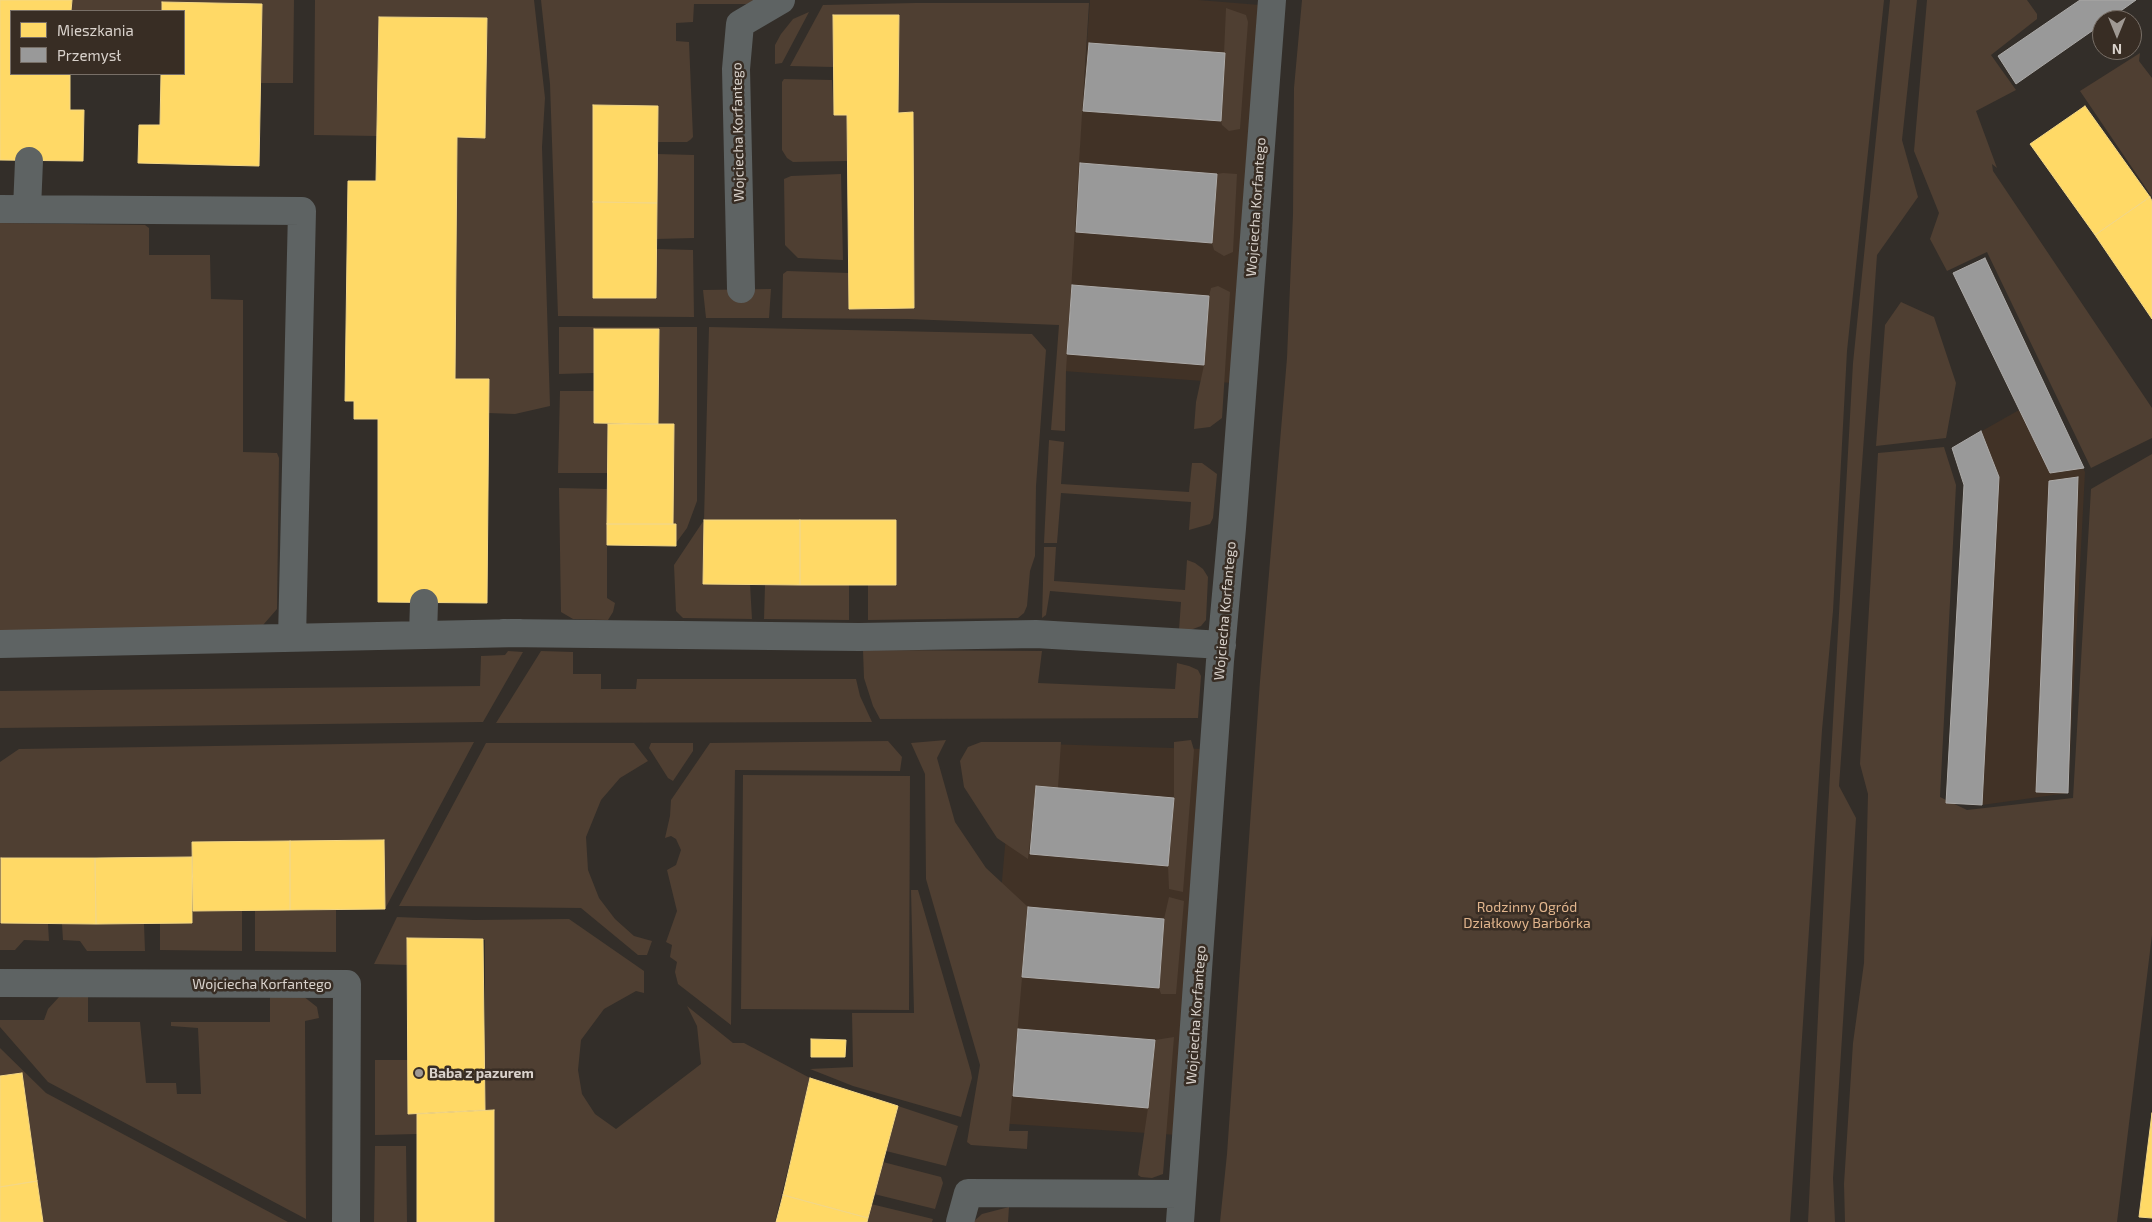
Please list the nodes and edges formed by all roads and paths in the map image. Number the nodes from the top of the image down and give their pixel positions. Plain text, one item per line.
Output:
1 (781, 0) edge
2 (1272, 0) edge
3 (29, 161) dead end
4 (0, 209) edge
5 (27, 209) junction
6 (741, 289) dead end
7 (424, 603) dead end
8 (423, 635) junction
9 (292, 638) junction
10 (0, 644) edge
11 (1222, 645) junction
12 (0, 983) edge
13 (1182, 1194) junction
14 (346, 1222) edge
15 (960, 1222) edge
16 (1180, 1222) edge

1 - 6 street, Wojciecha Korfantego
2 - 11 street, Wojciecha Korfantego
3 - 5 street
4 - 5 street
5 - 9 street
7 - 8 street
8 - 9 street
8 - 11 street
9 - 10 street
11 - 13 street, Wojciecha Korfantego
12 - 14 street, Wojciecha Korfantego
13 - 15 street
13 - 16 street, Wojciecha Korfantego

